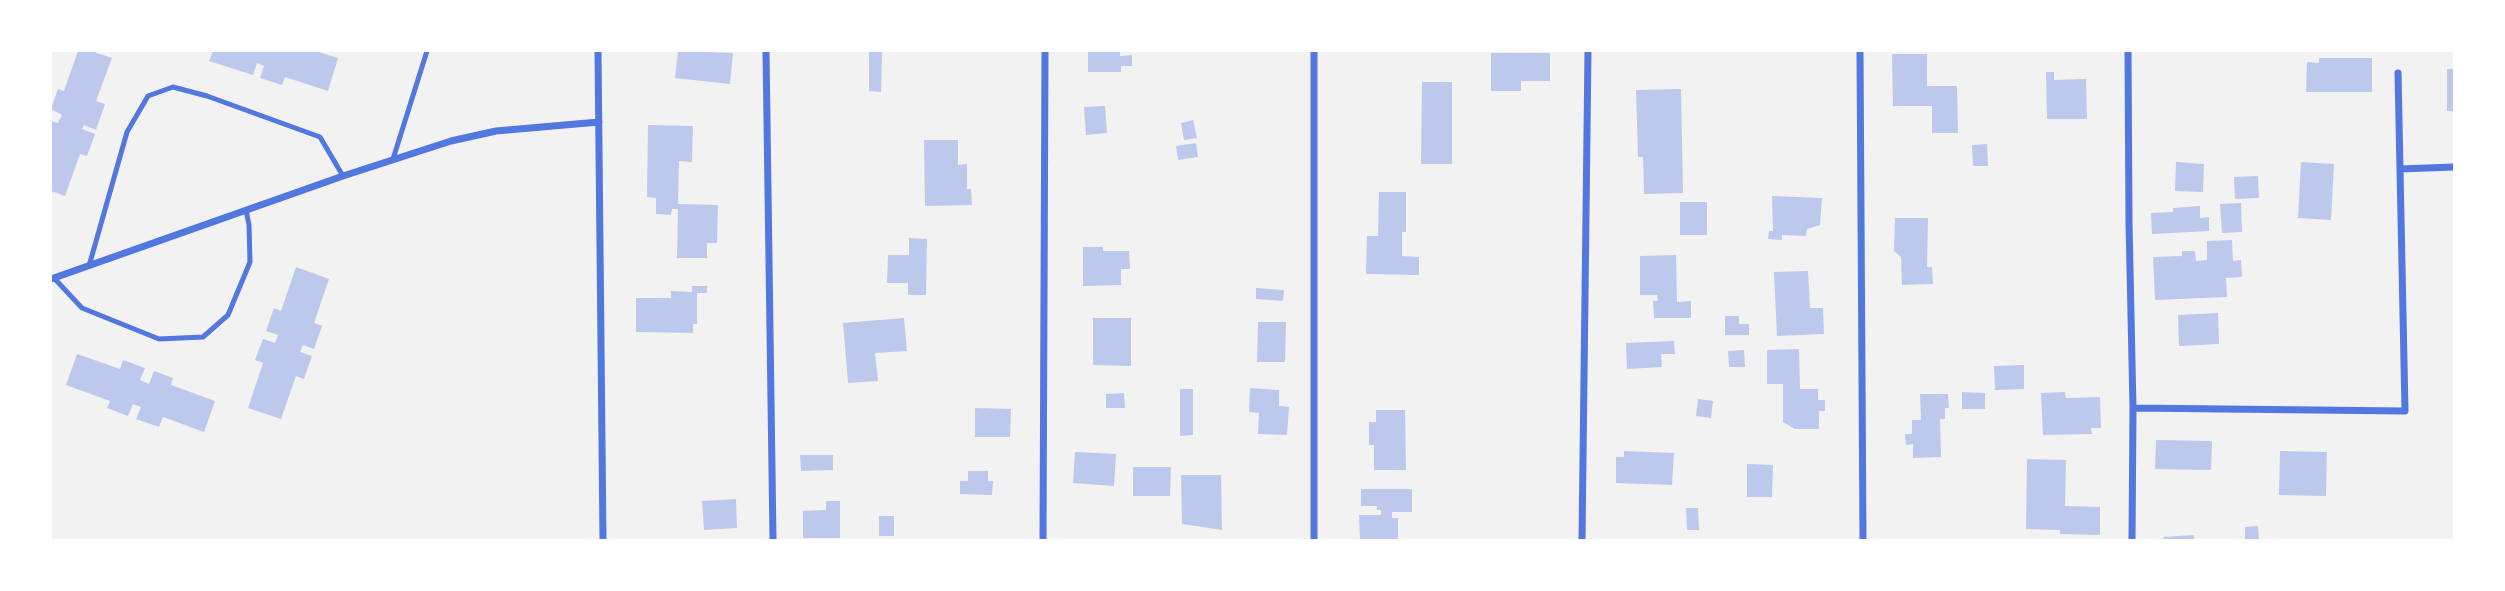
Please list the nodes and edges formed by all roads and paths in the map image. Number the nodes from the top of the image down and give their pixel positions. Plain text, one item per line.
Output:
1 (427, 51) edge
2 (598, 51) edge
3 (766, 51) edge
4 (1045, 51) edge
5 (1314, 51) edge
6 (1588, 51) edge
7 (1860, 51) edge
8 (2128, 51) edge
9 (2398, 73) dead end
10 (599, 122) junction
11 (393, 159) junction
12 (2454, 167) edge
13 (2400, 169) junction
14 (343, 176) junction
15 (246, 210) junction
16 (89, 265) junction
17 (52, 278) edge
18 (2133, 408) junction
19 (603, 540) edge
20 (773, 540) edge
21 (1043, 540) edge
22 (1314, 540) edge
23 (1582, 540) edge
24 (1863, 540) edge
25 (2132, 540) edge

1 - 11 lane
2 - 10 street
3 - 20 street
4 - 21 street
5 - 22 street
6 - 23 street
7 - 24 street
8 - 18 street
9 - 13 street
10 - 11 street
10 - 19 street
11 - 14 street
12 - 13 street
13 - 18 street
14 - 15 street
14 - 16 lane
15 - 16 street
15 - 17 lane
16 - 17 street
18 - 25 street

